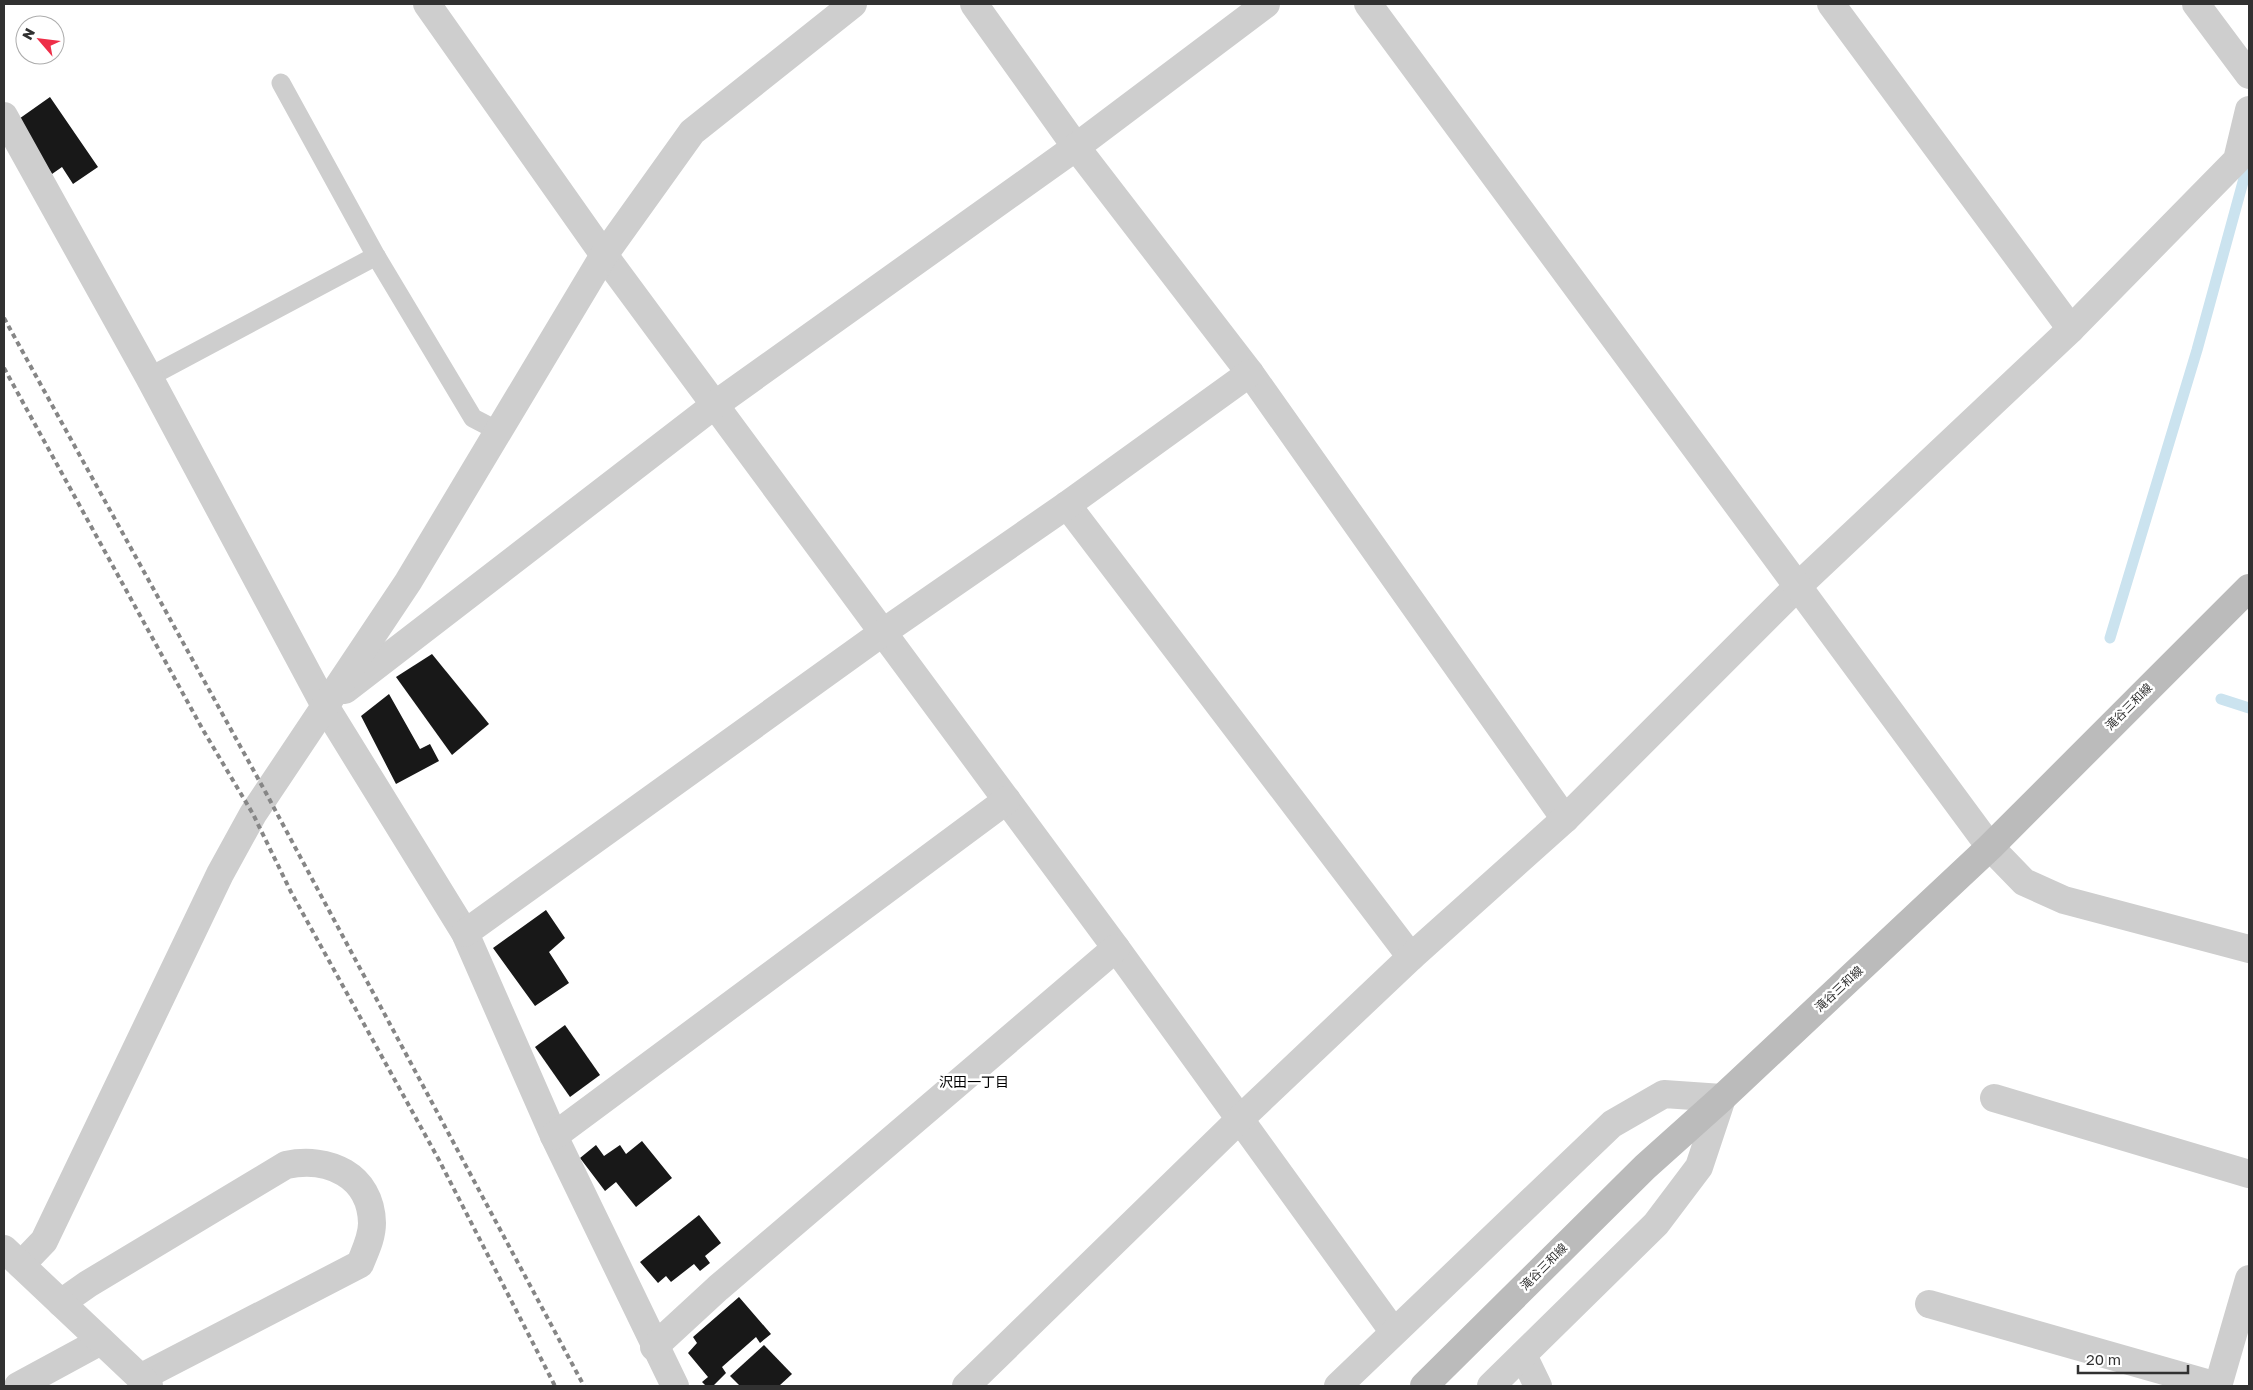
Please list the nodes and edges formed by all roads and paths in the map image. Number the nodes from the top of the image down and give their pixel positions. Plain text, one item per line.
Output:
1 (853, 4) edge
2 (974, 4) edge
3 (1266, 4) edge
4 (1368, 4) edge
5 (1832, 4) edge
6 (2196, 4) edge
7 (436, 7) edge
8 (2249, 75) edge
9 (281, 83) dead end
10 (2249, 110) edge
11 (4, 116) edge
12 (1076, 147) junction
13 (604, 255) junction
14 (376, 256) junction
15 (2071, 330) junction
16 (1250, 373) junction
17 (149, 377) junction
18 (716, 404) junction
19 (498, 431) junction
20 (1067, 505) junction
21 (1797, 587) junction
22 (2249, 588) edge
23 (882, 633) junction
24 (326, 706) junction
25 (1007, 800) junction
26 (1565, 819) junction
27 (1990, 847) junction
28 (465, 933) junction
29 (1116, 948) junction
30 (2249, 949) edge
31 (1411, 957) junction
32 (1722, 1098) junction
33 (1994, 1098) dead end
34 (1240, 1119) junction
35 (554, 1136) junction
36 (2249, 1174) edge
37 (12, 1257) edge
38 (2249, 1279) edge
39 (61, 1303) junction
40 (1929, 1304) dead end
41 (1393, 1331) junction
42 (101, 1342) junction
43 (654, 1347) junction
44 (1523, 1356) junction
45 (145, 1382) edge
46 (29, 1384) edge
47 (674, 1386) edge
48 (966, 1386) edge
49 (1338, 1386) edge
50 (1424, 1386) edge
51 (1491, 1386) edge
52 (1538, 1386) edge
53 (2218, 1386) edge

1 - 13 street
2 - 12 street
3 - 12 street
4 - 21 street
5 - 15 street
6 - 8 street
7 - 13 street
9 - 14 lane
10 - 15 street
11 - 17 street
12 - 16 street
12 - 18 street
13 - 18 street
13 - 19 street
14 - 17 lane
14 - 19 lane
15 - 21 street
16 - 20 street
16 - 26 street
17 - 24 street
18 - 23 street
18 - 24 street
19 - 24 street
20 - 23 street
20 - 31 street
21 - 26 street
21 - 27 street
22 - 27 main road, 滝谷三和線
23 - 25 street
23 - 28 street
24 - 28 street
24 - 37 street
25 - 29 street
25 - 35 street
26 - 31 street
27 - 30 street
27 - 32 main road, 滝谷三和線
28 - 35 street
29 - 34 street
29 - 43 street
31 - 34 street
32 - 41 street
32 - 44 street
32 - 50 main road, 滝谷三和線
33 - 36 street
34 - 41 street
34 - 48 street
35 - 43 street
37 - 39 street
38 - 53 street
39 - 42 street
39 - 45 street
40 - 53 street
41 - 49 street
42 - 45 street
42 - 46 street
43 - 47 street
44 - 51 street
44 - 52 street

